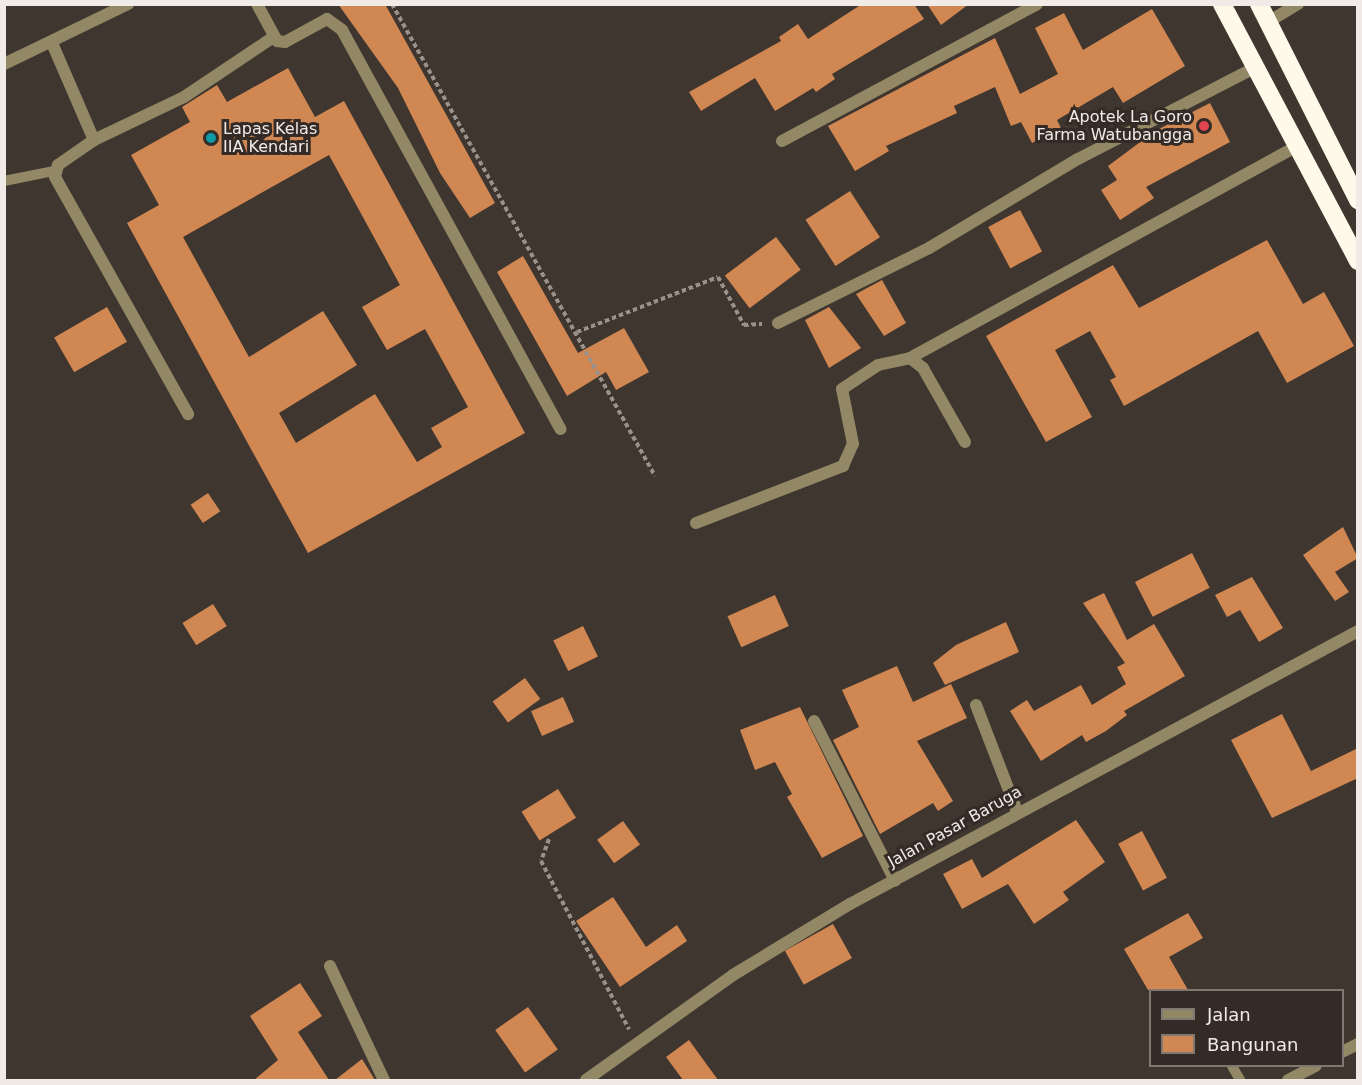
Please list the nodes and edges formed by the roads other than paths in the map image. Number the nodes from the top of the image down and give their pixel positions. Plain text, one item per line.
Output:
1 (128, 4) edge
2 (256, 4) edge
3 (1037, 4) edge
4 (1222, 4) edge
5 (1259, 4) edge
6 (1298, 4) edge
7 (104, 10) edge
8 (1268, 22) junction
9 (272, 38) junction
10 (52, 42) junction
11 (4, 64) edge
12 (1254, 68) junction
13 (94, 140) junction
14 (782, 141) dead end
15 (1296, 147) junction
16 (53, 171) junction
17 (4, 181) edge
18 (1358, 200) edge
19 (1358, 261) edge
20 (778, 323) road end
21 (910, 358) junction
22 (188, 414) dead end
23 (560, 429) dead end
24 (965, 442) dead end
25 (696, 523) dead end
26 (1358, 632) edge
27 (976, 705) dead end
28 (814, 721) dead end
29 (1017, 811) junction
30 (895, 881) junction
31 (330, 966) dead end
32 (1358, 1044) edge
33 (1344, 1051) edge
34 (1312, 1067) edge
35 (384, 1080) edge
36 (586, 1080) edge
37 (1288, 1080) edge

1 - 7 street
2 - 9 street
3 - 14 street
4 - 12 highway
5 - 8 highway
6 - 8 street
7 - 10 street
8 - 18 highway
9 - 13 street
9 - 23 street
10 - 11 street
10 - 13 street
12 - 15 highway
12 - 20 street
13 - 16 street
15 - 19 highway
15 - 21 street
16 - 17 lane
16 - 22 street
21 - 24 street
21 - 25 street
26 - 29 street, Jalan Pasar Baruga
27 - 29 street
28 - 30 street
29 - 30 street, Jalan Pasar Baruga
30 - 36 street, Jalan Pasar Baruga
31 - 35 street
32 - 33 street
34 - 37 street

